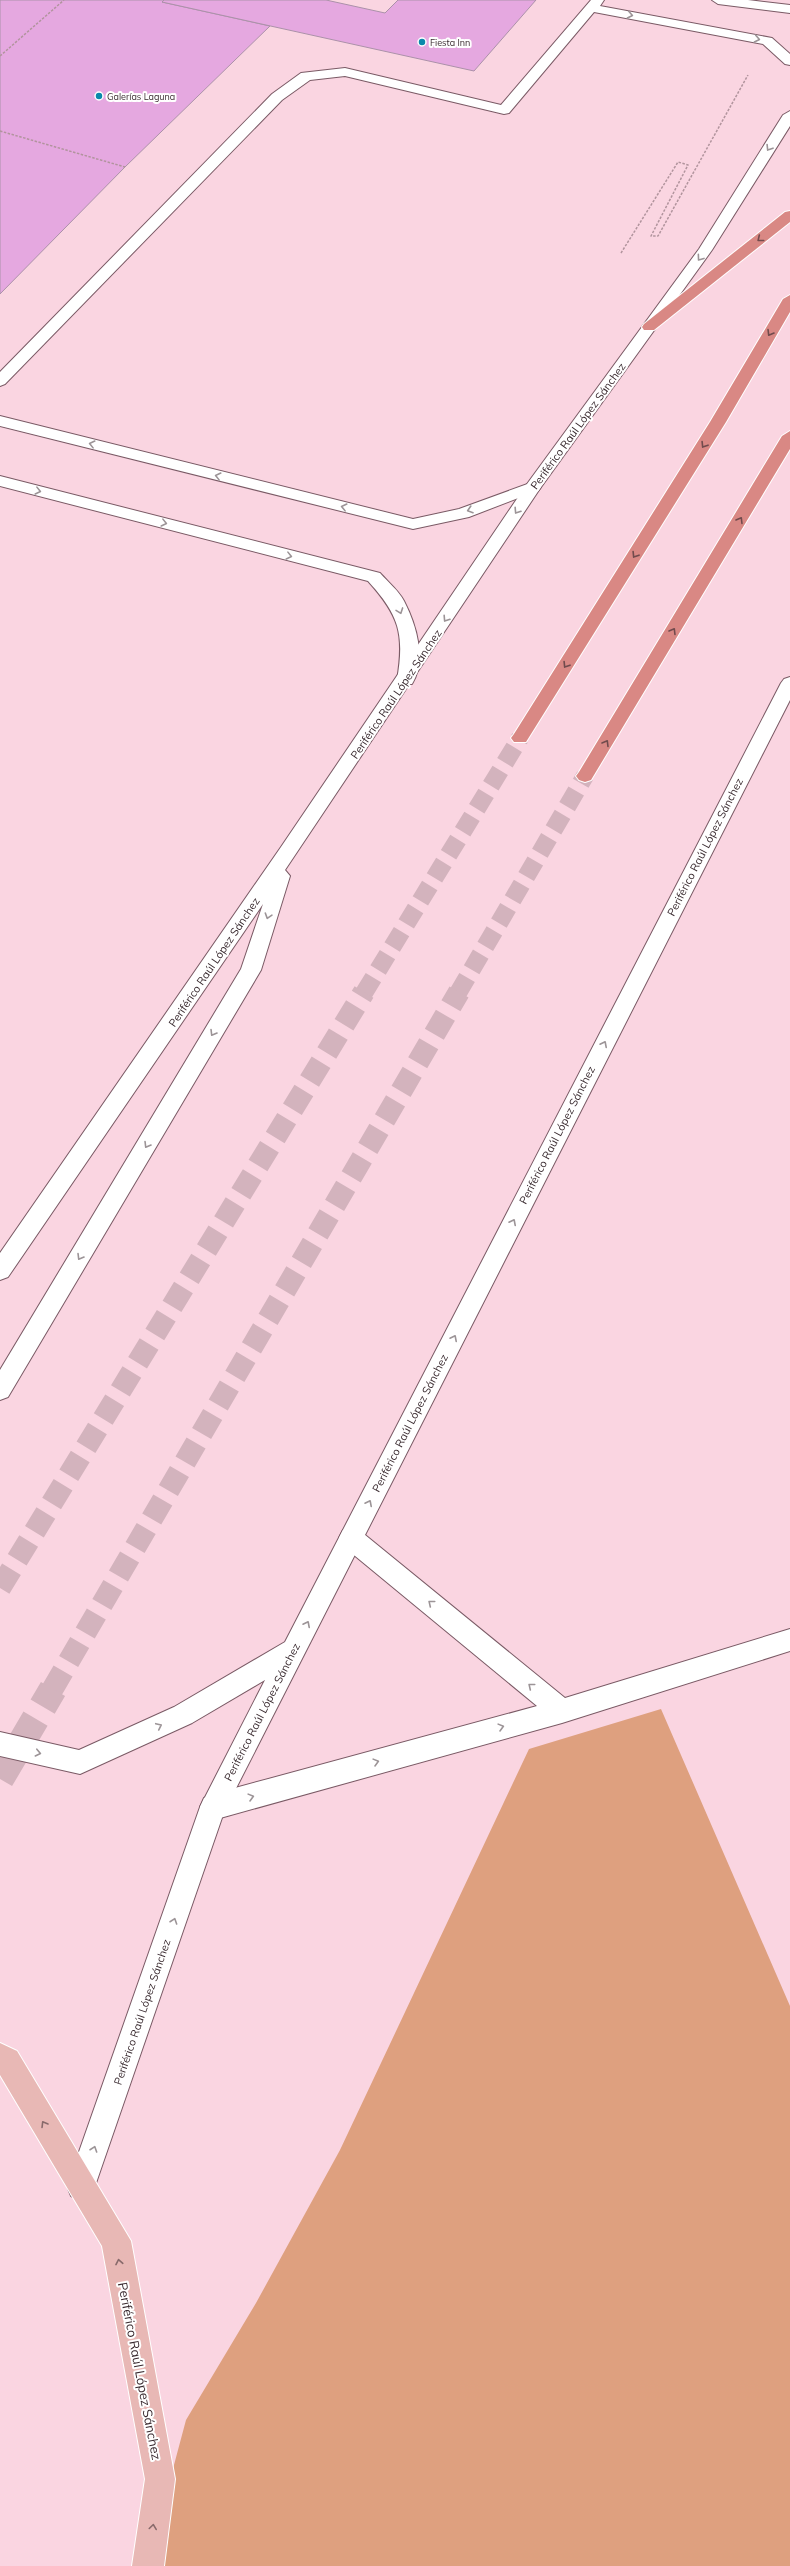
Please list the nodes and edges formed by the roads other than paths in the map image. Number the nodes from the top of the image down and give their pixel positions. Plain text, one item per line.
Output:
1 (718, 0) edge
2 (595, 4) edge
3 (790, 9) edge
4 (790, 61) edge
5 (790, 115) edge
6 (790, 214) edge
7 (790, 299) edge
8 (649, 327) junction
9 (0, 381) edge
10 (0, 422) edge
11 (790, 436) edge
12 (0, 481) edge
13 (533, 487) junction
14 (406, 680) junction
15 (790, 683) edge
16 (520, 738) tunnel mouth
17 (585, 776) tunnel mouth
18 (288, 852) junction
19 (0, 1271) edge
20 (0, 1390) edge
21 (351, 1538) junction
22 (790, 1640) edge
23 (295, 1649) junction
24 (562, 1710) junction
25 (0, 1744) edge
26 (213, 1807) junction
27 (0, 2057) edge
28 (81, 2186) junction
29 (148, 2566) edge

1 - 3 main road
2 -> 4 main road
2 - 9 main road
5 -> 8 main road, Periférico Raúl López Sánchez
6 -> 8 highway
7 -> 16 highway
8 - 13 main road, Periférico Raúl López Sánchez
13 -> 10 main road
17 -> 11 highway
12 -> 14 main road
13 -> 14 main road, Periférico Raúl López Sánchez
14 - 18 main road, Periférico Raúl López Sánchez
21 -> 15 main road, Periférico Raúl López Sánchez
18 - 19 main road, Periférico Raúl López Sánchez
18 -> 20 main road
23 -> 21 main road, Periférico Raúl López Sánchez
24 -> 21 main road
22 - 24 main road
25 -> 23 main road
23 - 26 main road, Periférico Raúl López Sánchez
26 -> 24 main road
28 -> 26 main road, Periférico Raúl López Sánchez
28 -> 27 main road, Periférico Raúl López Sánchez
29 -> 28 main road, Periférico Raúl López Sánchez

